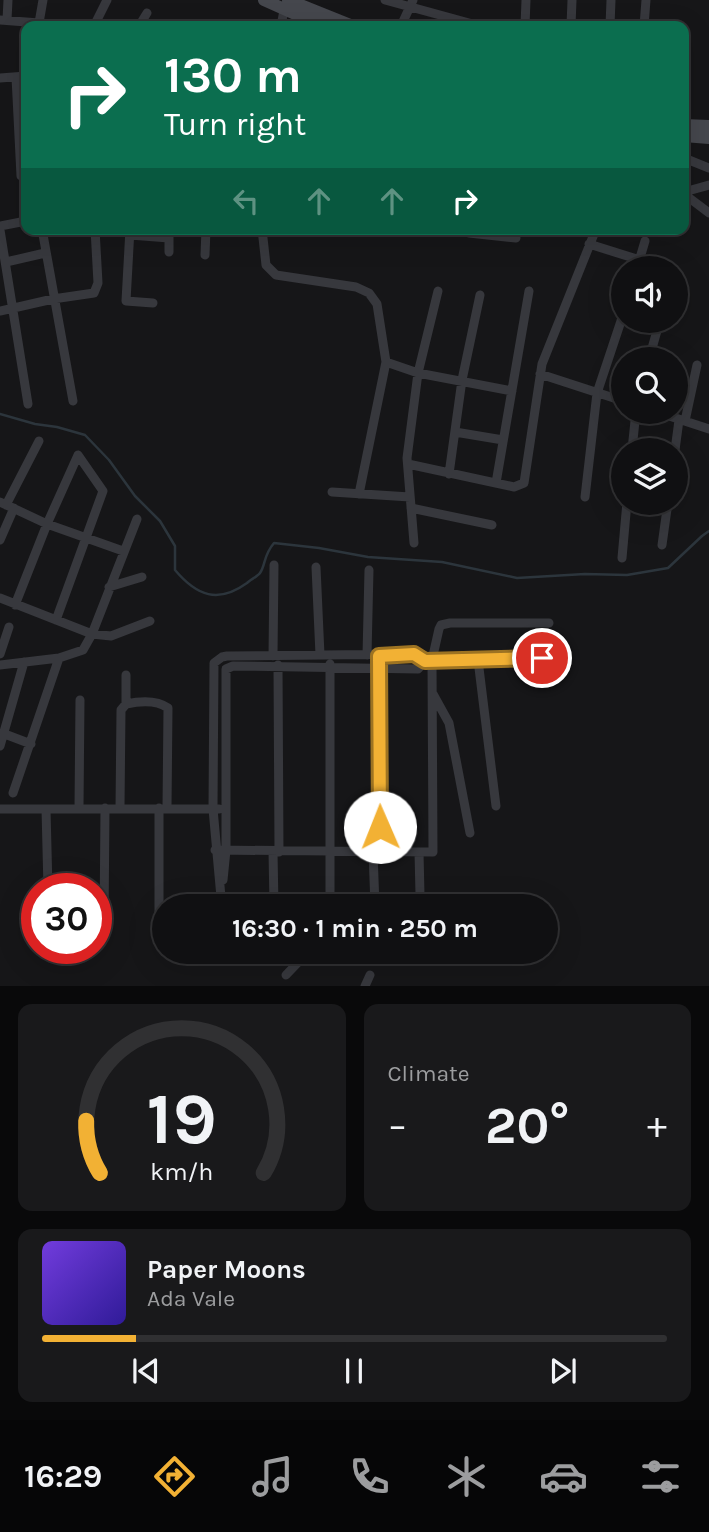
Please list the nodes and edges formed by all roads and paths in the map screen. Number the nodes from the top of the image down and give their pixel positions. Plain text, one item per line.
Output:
1 (8, 0) edge
2 (43, 0) edge
3 (107, 0) edge
4 (264, 0) edge
5 (386, 0) edge
6 (526, 0) edge
7 (572, 0) edge
8 (611, 0) edge
9 (646, 0) edge
10 (286, 3) edge
11 (411, 4) edge
12 (147, 13) dead end
13 (4, 20) edge
14 (39, 21) edge
15 (98, 21) edge
16 (142, 21) edge
17 (282, 21) edge
18 (314, 21) edge
19 (338, 21) edge
20 (403, 21) edge
21 (464, 21) edge
22 (525, 21) edge
23 (571, 21) edge
24 (610, 21) edge
25 (644, 21) edge
26 (21, 76) edge
27 (16, 77) junction
28 (0, 78) edge
29 (689, 125) edge
30 (709, 126) edge
31 (689, 136) edge
32 (709, 138) edge
33 (689, 160) edge
34 (709, 168) edge
35 (21, 176) dead end
36 (709, 185) edge
37 (689, 191) edge
38 (689, 197) edge
39 (709, 213) edge
40 (21, 222) edge
41 (0, 228) edge
42 (42, 235) edge
43 (95, 235) edge
44 (130, 235) edge
45 (169, 235) edge
46 (206, 235) edge
47 (263, 235) edge
48 (488, 235) edge
49 (593, 235) edge
50 (516, 238) dead end
51 (645, 241) dead end
52 (589, 244) junction
53 (169, 252) dead end
54 (45, 253) junction
55 (205, 254) dead end
56 (618, 256) edge
57 (640, 256) edge
58 (6, 262) junction
59 (438, 291) dead end
60 (529, 292) dead end
61 (480, 295) dead end
62 (53, 299) junction
63 (153, 303) dead end
64 (14, 309) junction
65 (0, 311) edge
66 (617, 333) edge
67 (386, 362) junction
68 (697, 365) dead end
69 (418, 373) junction
70 (540, 374) junction
71 (462, 380) junction
72 (512, 391) junction
73 (597, 393) junction
74 (611, 397) edge
75 (688, 398) edge
76 (73, 401) dead end
77 (28, 404) dead end
78 (688, 422) edge
79 (709, 429) edge
80 (455, 432) junction
81 (503, 440) junction
82 (39, 441) dead end
83 (408, 464) junction
84 (449, 474) junction
85 (496, 483) junction
86 (332, 492) dead end
87 (359, 494) junction
88 (410, 497) junction
89 (584, 497) dead end
90 (7, 505) edge
91 (411, 508) junction
92 (626, 515) edge
93 (666, 515) edge
94 (137, 519) dead end
95 (47, 524) junction
96 (492, 525) dead end
97 (86, 538) junction
98 (0, 540) edge
99 (414, 543) dead end
100 (662, 545) dead end
101 (123, 551) junction
102 (622, 558) dead end
103 (274, 565) dead end
104 (316, 567) dead end
105 (369, 570) dead end
106 (142, 576) dead end
107 (109, 587) junction
108 (0, 598) edge
109 (15, 605) junction
110 (56, 620) junction
111 (150, 621) dead end
112 (549, 623) dead end
113 (9, 627) dead end
114 (92, 634) junction
115 (0, 654) edge
116 (325, 655) junction
117 (367, 655) junction
118 (276, 656) junction
119 (379, 656) junction
120 (59, 658) junction
121 (542, 658) dead end
122 (217, 659) junction
123 (478, 660) junction
124 (428, 661) junction
125 (24, 662) junction
126 (0, 665) edge
127 (278, 668) junction
128 (330, 668) junction
129 (226, 669) junction
130 (379, 669) junction
131 (126, 675) dead end
132 (432, 693) junction
133 (80, 700) dead end
134 (126, 704) junction
135 (2, 733) edge
136 (31, 744) junction
137 (0, 746) edge
138 (13, 793) dead end
139 (496, 806) dead end
140 (79, 807) junction
141 (46, 808) junction
142 (105, 808) junction
143 (120, 808) junction
144 (163, 808) junction
145 (0, 809) edge
146 (213, 809) junction
147 (225, 809) junction
148 (470, 832) dead end
149 (215, 850) junction
150 (226, 850) junction
151 (276, 852) junction
152 (377, 852) junction
153 (419, 852) junction
154 (330, 853) junction
155 (48, 873) edge
156 (104, 873) edge
157 (160, 894) edge
158 (274, 894) edge
159 (330, 894) edge
160 (375, 894) edge
161 (420, 894) edge
162 (297, 964) edge
163 (286, 975) dead end
164 (370, 975) dead end
165 (365, 986) edge

1 - 13 street
2 - 14 street
3 - 15 street
4 - 10 street
5 - 11 street
6 - 22 street
7 - 23 street
8 - 24 street
9 - 25 street
10 - 17 street
10 - 18 street
10 - 19 street
11 - 20 street
11 - 21 street
12 - 16 street
26 - 27 street
27 - 28 street
27 - 35 street
29 - 30 street
31 - 32 street
33 - 34 street
36 - 37 street
38 - 39 street
40 - 41 street
41 - 58 street
42 - 54 street
43 - 62 street
44 - 63 street
45 - 53 street
46 - 55 street
47 - 67 street
48 - 50 street
49 - 52 street
51 - 57 street
52 - 56 street
52 - 70 street
54 - 58 street
54 - 62 street
58 - 64 street
59 - 69 street
60 - 72 street
61 - 71 street
62 - 64 street
62 - 76 street
64 - 65 street
64 - 77 street
66 - 73 street
67 - 69 street
67 - 87 street
68 - 75 street
69 - 71 street
69 - 83 street
70 - 73 street
70 - 85 street
71 - 72 street
71 - 80 street
72 - 81 street
73 - 74 street
73 - 89 street
78 - 79 street
80 - 81 street
80 - 84 street
81 - 85 street
82 - 90 street
83 - 84 street
83 - 88 street
84 - 85 street
86 - 87 street
87 - 88 street
88 - 91 street
90 - 95 street
90 - 98 street
91 - 96 street
91 - 99 street
92 - 102 street
93 - 100 street
94 - 101 street
95 - 97 street
95 - 97 street
95 - 109 street
97 - 101 street
97 - 110 street
101 - 107 street
103 - 118 street
104 - 116 street
105 - 117 street
106 - 107 street
107 - 114 street
108 - 109 street
109 - 110 street
110 - 114 street
111 - 114 street
112 - 124 street
113 - 115 street
114 - 120 street
116 - 117 street
116 - 118 street
116 - 128 street
117 - 119 street
118 - 122 street
118 - 127 street
119 - 124 street
119 - 130 street
120 - 125 street
120 - 136 street
121 - 123 street
122 - 129 street
122 - 146 street
123 - 124 street
123 - 139 street
124 - 130 street
124 - 132 street
125 - 126 street
125 - 135 street
127 - 128 street
127 - 129 street
127 - 151 street
128 - 130 street
128 - 154 street
129 - 147 street
130 - 152 street
131 - 134 street
132 - 148 street
132 - 153 street
133 - 140 street
134 - 143 street
134 - 144 street
135 - 136 street
135 - 137 street
136 - 138 street
140 - 141 street
140 - 142 street
141 - 145 street
141 - 155 street
142 - 143 street
142 - 156 street
143 - 144 street
144 - 146 street
144 - 157 street
146 - 147 street
146 - 149 street
147 - 150 street
149 - 150 street
149 - 150 street
150 - 151 street
151 - 154 street
151 - 158 street
152 - 153 street
152 - 154 street
152 - 160 street
153 - 161 street
154 - 159 street
162 - 163 street
164 - 165 street

